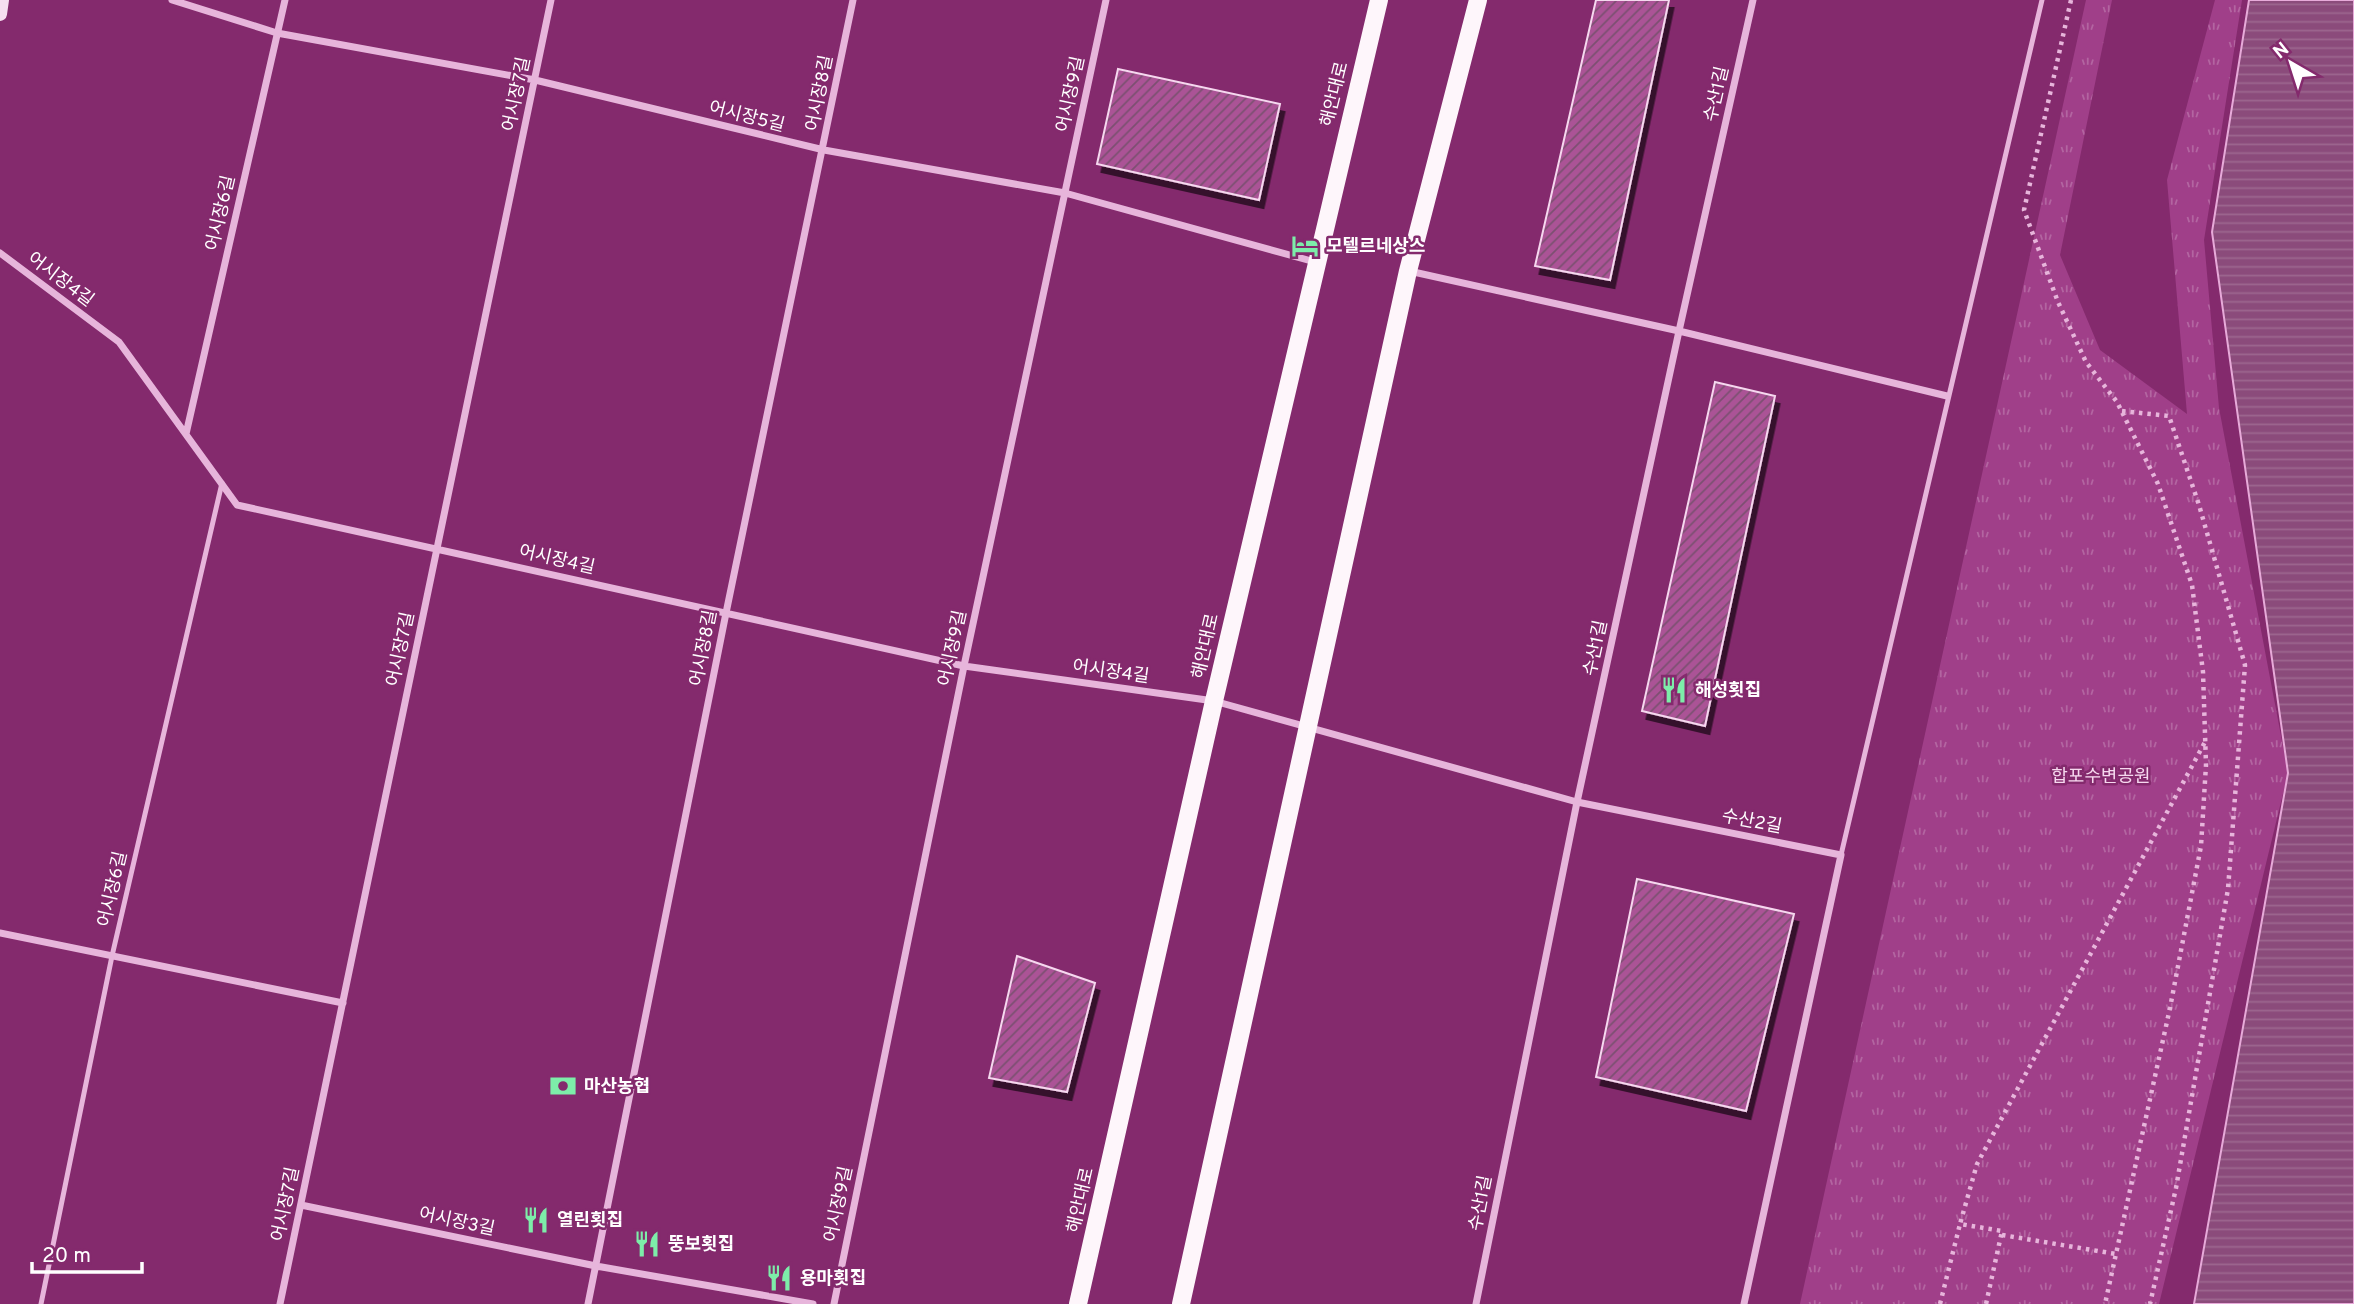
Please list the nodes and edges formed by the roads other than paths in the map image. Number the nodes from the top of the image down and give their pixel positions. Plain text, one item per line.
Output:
1 (2, 0) edge
2 (172, 0) edge
3 (285, 0) edge
4 (551, 0) edge
5 (853, 0) edge
6 (1106, 0) edge
7 (1379, 0) edge
8 (1478, 0) edge
9 (1753, 0) edge
10 (2042, 0) edge
11 (0, 14) edge
12 (277, 33) junction
13 (535, 80) junction
14 (824, 150) junction
15 (1065, 193) junction
16 (0, 253) edge
17 (1315, 262) junction
18 (1408, 271) junction
19 (1679, 331) junction
20 (1947, 396) junction
21 (186, 434) junction
22 (222, 483) junction
23 (437, 549) junction
24 (726, 613) junction
25 (964, 666) junction
26 (1213, 701) junction
27 (1308, 727) junction
28 (1577, 802) junction
29 (1841, 855) junction
30 (0, 933) edge
31 (112, 956) junction
32 (343, 1003) junction
33 (301, 1205) junction
34 (596, 1266) junction
35 (41, 1304) edge
36 (280, 1304) edge
37 (588, 1304) edge
38 (813, 1304) edge
39 (834, 1304) edge
40 (1078, 1304) edge
41 (1181, 1304) edge
42 (1476, 1304) edge
43 (1744, 1304) edge

1 - 11 main road
2 - 12 street, 어시장5길
3 - 12 street, 어시장6길
4 - 13 street, 어시장7길
5 - 14 street, 어시장8길
6 - 15 street, 어시장9길
7 - 17 main road, 해안대로
8 - 18 main road
9 - 19 street, 수산1길
10 - 20 lane
12 - 13 street, 어시장5길
12 - 21 street, 어시장6길
13 - 14 street, 어시장5길
13 - 23 street, 어시장7길
14 - 15 street, 어시장5길
14 - 24 street, 어시장8길
15 - 17 street, 어시장5길
15 - 25 street, 어시장9길
16 - 21 street, 어시장4길
17 - 26 main road, 해안대로
18 - 19 street
18 - 27 main road
19 - 20 street
19 - 28 street, 수산1길
20 - 29 lane
21 - 22 street, 어시장4길
22 - 23 street, 어시장4길
22 - 31 lane, 어시장6길
23 - 24 street, 어시장4길
23 - 32 street, 어시장7길
24 - 25 street, 어시장4길
24 - 34 street, 어시장8길
25 - 26 street, 어시장4길
25 - 39 street, 어시장9길
26 - 27 street, 수산2길
26 - 40 main road, 해안대로
27 - 28 street, 수산2길
27 - 41 main road
28 - 29 street, 수산2길
28 - 42 street, 수산1길
29 - 43 street
30 - 31 street
31 - 32 street
31 - 35 lane, 어시장6길
32 - 33 street, 어시장7길
33 - 34 street, 어시장3길
33 - 36 street, 어시장7길
34 - 37 street, 어시장8길
34 - 38 street, 어시장3길

